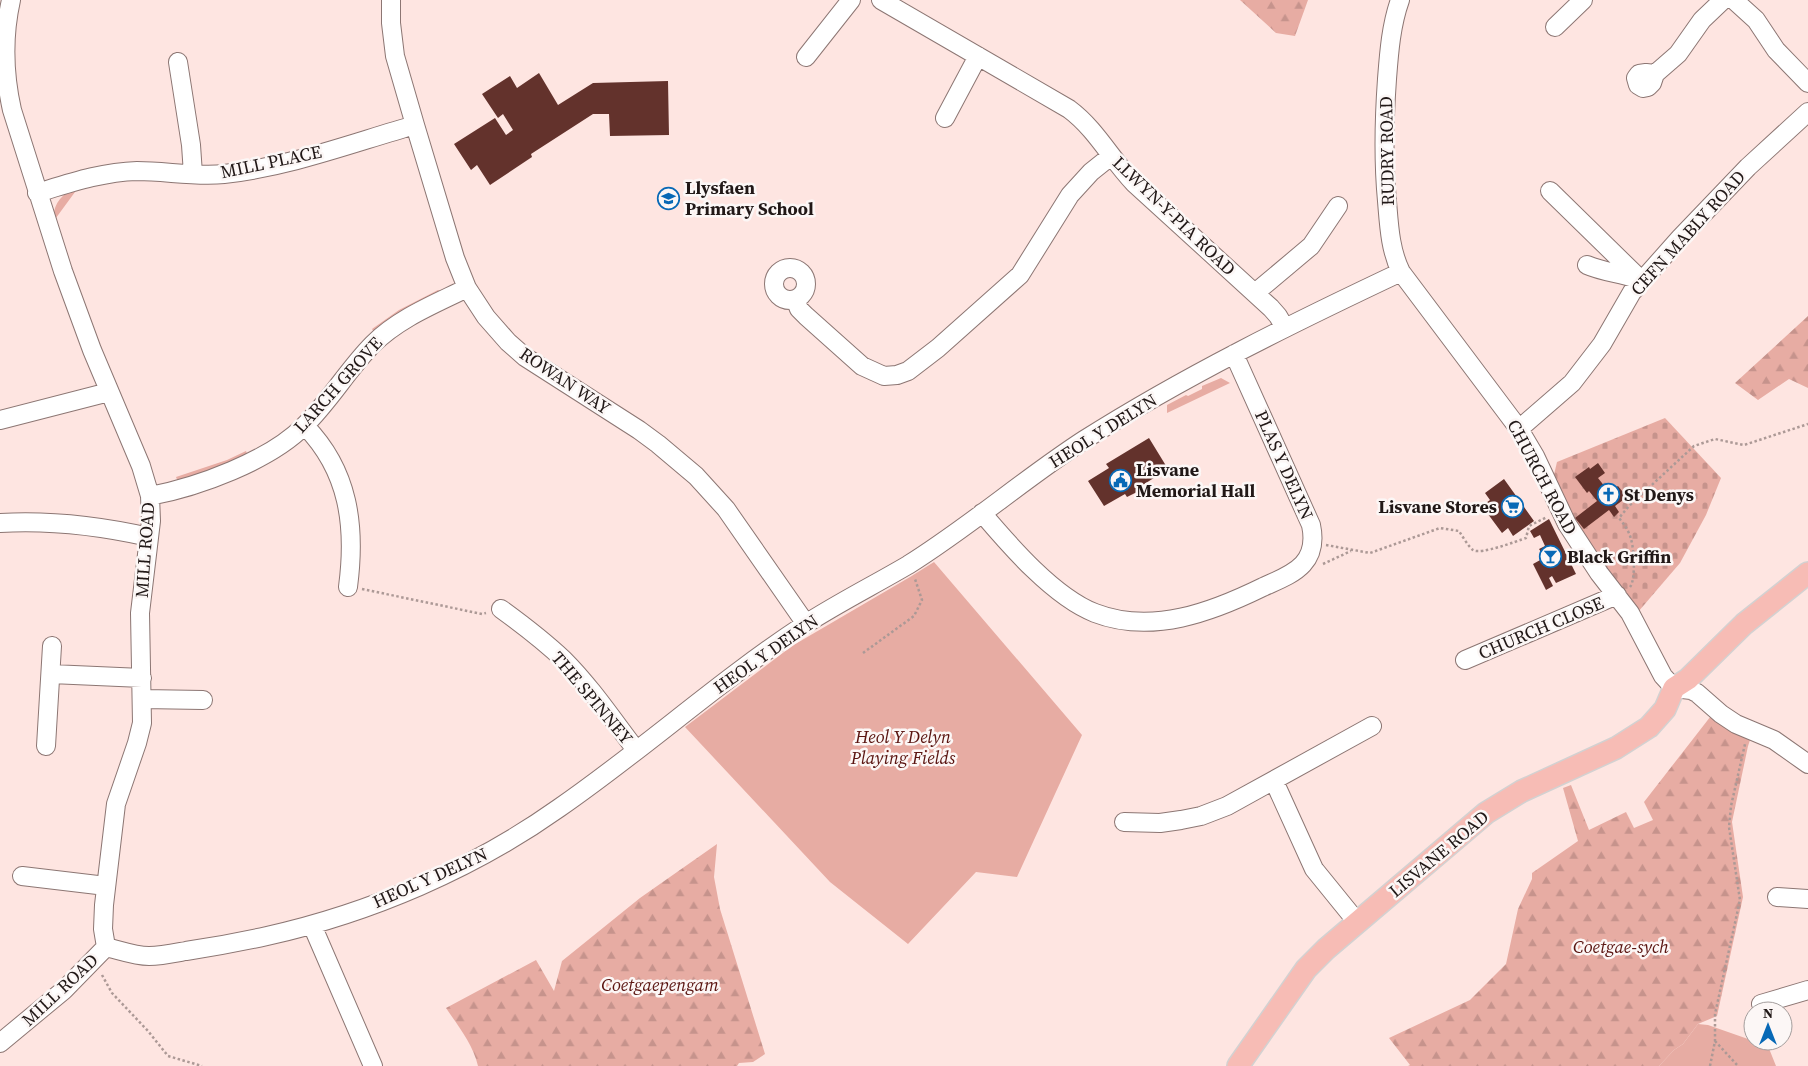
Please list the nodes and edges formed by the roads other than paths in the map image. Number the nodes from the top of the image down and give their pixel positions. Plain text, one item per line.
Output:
1 (11, 0) edge
2 (391, 0) edge
3 (851, 0) edge
4 (881, 0) edge
5 (1400, 0) edge
6 (1583, 0) edge
7 (1723, 0) edge
8 (1734, 0) edge
9 (1555, 26) dead end
10 (978, 56) junction
11 (806, 57) dead end
12 (178, 62) dead end
13 (1655, 74) dead end
14 (1808, 84) edge
15 (1808, 112) edge
16 (945, 118) dead end
17 (415, 125) junction
18 (1111, 156) junction
19 (193, 174) junction
20 (1550, 191) dead end
21 (37, 193) junction
22 (1338, 206) dead end
23 (1587, 265) dead end
24 (1400, 272) junction
25 (1642, 281) junction
26 (467, 288) junction
27 (1255, 293) junction
28 (795, 299) dead end
29 (1285, 328) junction
30 (1234, 354) junction
31 (110, 392) junction
32 (0, 420) edge
33 (305, 426) junction
34 (1520, 429) junction
35 (150, 496) junction
36 (982, 513) junction
37 (0, 523) edge
38 (149, 537) junction
39 (1808, 573) edge
40 (348, 586) road end
41 (1617, 595) junction
42 (501, 609) road end
43 (806, 624) junction
44 (52, 646) dead end
45 (1465, 660) dead end
46 (51, 674) junction
47 (142, 678) junction
48 (1674, 688) junction
49 (143, 700) junction
50 (203, 700) dead end
51 (1372, 726) dead end
52 (46, 746) dead end
53 (636, 750) junction
54 (1808, 764) edge
55 (1274, 781) junction
56 (1124, 822) dead end
57 (22, 876) dead end
58 (106, 886) junction
59 (1777, 896) dead end
60 (1808, 900) edge
61 (1357, 922) junction
62 (312, 925) junction
63 (100, 953) junction
64 (1808, 990) edge
65 (1771, 1001) edge
66 (0, 1044) edge
67 (374, 1066) edge
68 (1238, 1066) edge

1 - 21 street, MILL ROAD
2 - 17 street, ROWAN WAY
3 - 11 street
4 - 10 street, LLWYN-Y-PIA ROAD
5 - 24 street, RUDRY ROAD
6 - 9 street
7 - 13 street
8 - 14 street
10 - 16 street
10 - 18 street, LLWYN-Y-PIA ROAD
12 - 19 street
15 - 25 street, CEFN MABLY ROAD
17 - 19 street, MILL PLACE
17 - 26 street, ROWAN WAY
18 - 27 street, LLWYN-Y-PIA ROAD
18 - 28 street
19 - 21 street, MILL PLACE
20 - 25 street
21 - 31 street, MILL ROAD
22 - 27 street
23 - 25 street
24 - 29 street, HEOL Y DELYN
24 - 34 street, CHURCH ROAD
25 - 34 street, CEFN MABLY ROAD
26 - 33 street, LARCH GROVE
26 - 43 street, ROWAN WAY
27 - 29 street, LLWYN-Y-PIA ROAD
29 - 30 street, HEOL Y DELYN
30 - 36 street, HEOL Y DELYN
30 - 36 street, PLAS Y DELYN
31 - 32 street
31 - 35 street, MILL ROAD
33 - 35 street, LARCH GROVE
33 - 40 street
34 - 41 street, CHURCH ROAD
35 - 38 street, MILL ROAD
36 - 43 street, HEOL Y DELYN
37 - 38 street
38 - 47 street, MILL ROAD
39 - 48 main road
41 - 45 street, CHURCH CLOSE
41 - 48 street, CHURCH ROAD
42 - 53 street, THE SPINNEY
43 - 53 street, HEOL Y DELYN
44 - 46 street
46 - 47 street
46 - 52 street
47 - 49 street, MILL ROAD
48 - 54 street
48 - 61 main road, LISVANE ROAD
49 - 50 street
49 - 58 street, MILL ROAD
51 - 55 street
53 - 62 street, HEOL Y DELYN
55 - 56 street
55 - 61 street
57 - 58 street
58 - 63 street, MILL ROAD
59 - 60 street
61 - 68 main road, LISVANE ROAD
62 - 63 street, HEOL Y DELYN
62 - 67 street
63 - 66 street, MILL ROAD
64 - 65 street

